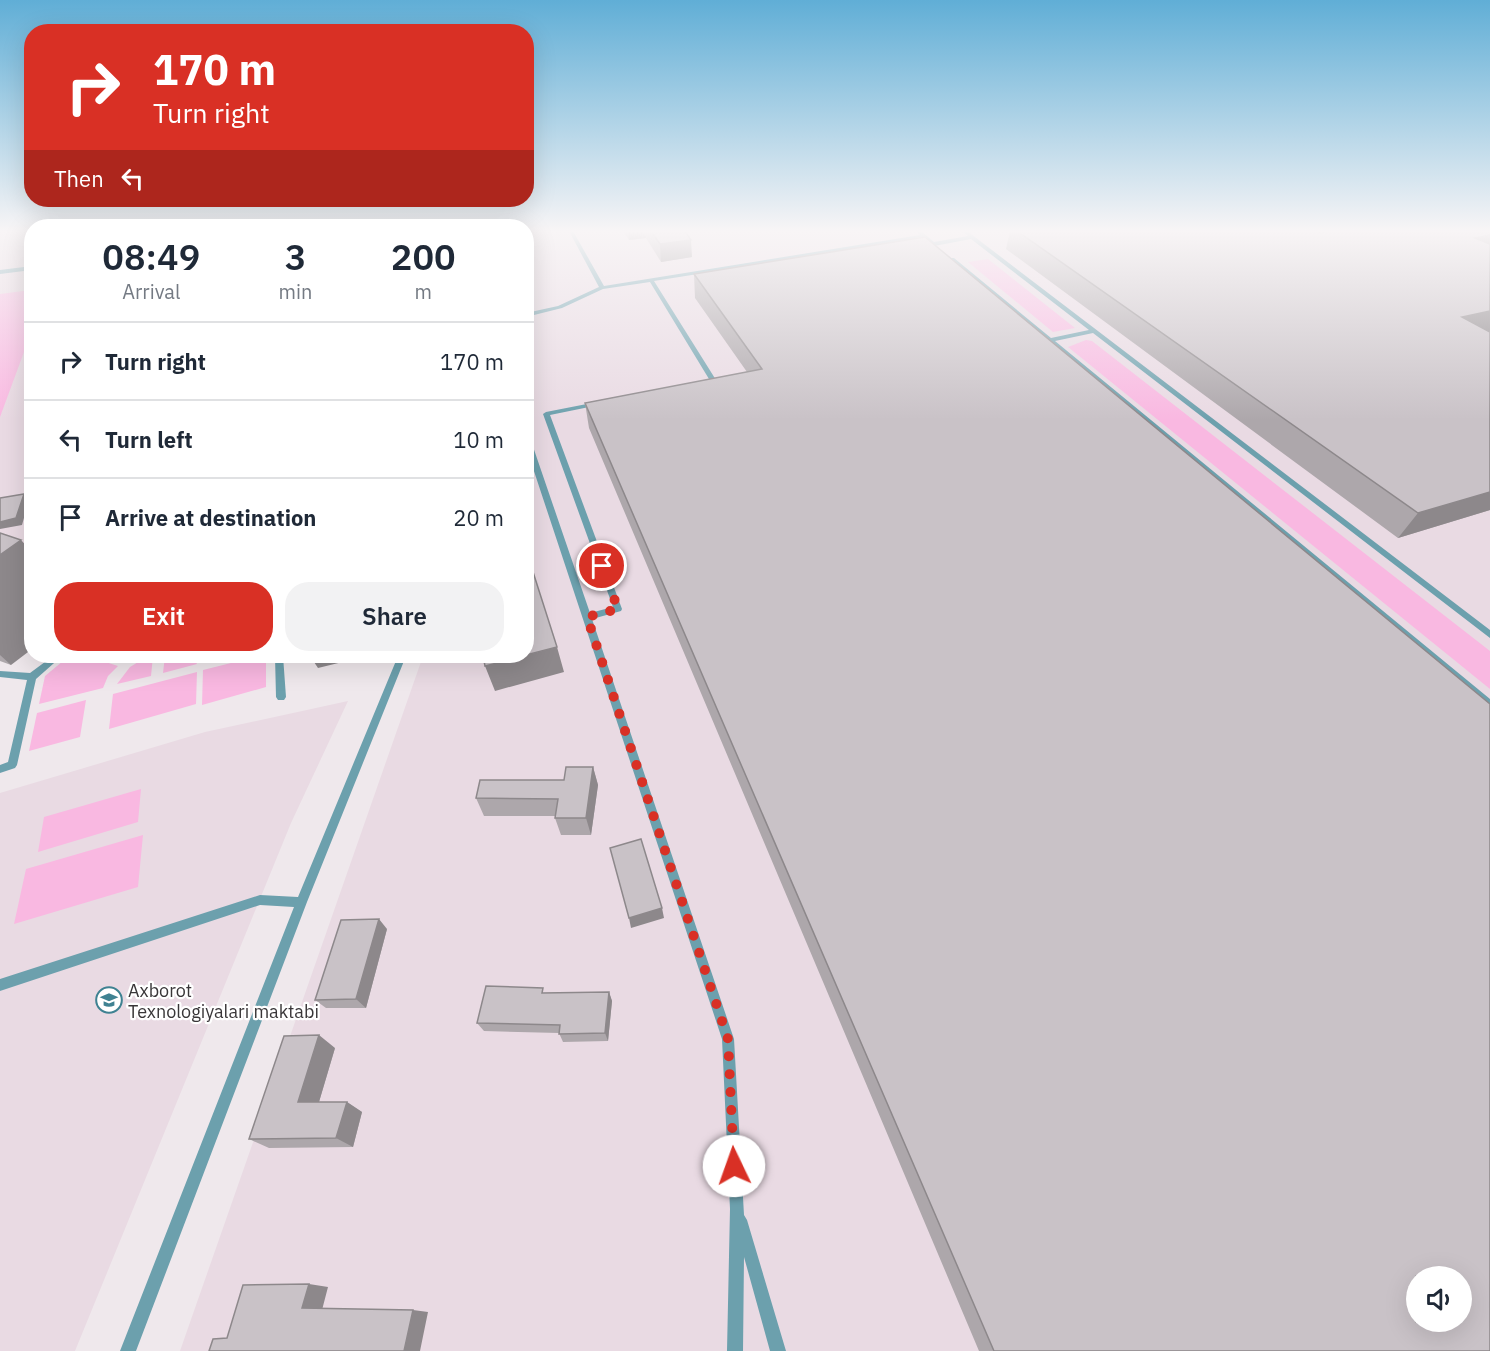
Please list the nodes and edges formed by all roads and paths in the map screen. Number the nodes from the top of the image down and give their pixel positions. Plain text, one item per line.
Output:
1 (589, 294) edge
2 (660, 294) edge
3 (994, 294) edge
4 (1046, 294) edge
5 (534, 313) edge
6 (1094, 331) junction
7 (1050, 340) junction
8 (691, 385) edge
9 (602, 403) edge
10 (534, 459) edge
11 (587, 617) junction
12 (1490, 635) edge
13 (49, 663) edge
14 (279, 663) edge
15 (399, 663) edge
16 (0, 674) edge
17 (32, 676) junction
18 (281, 697) dead end
19 (1490, 704) edge
20 (0, 769) edge
21 (301, 902) junction
22 (0, 985) edge
23 (736, 1209) junction
24 (128, 1351) edge
25 (735, 1351) edge
26 (778, 1351) edge

1 - 5 lane
2 - 8 lane
3 - 7 lane
4 - 6 lane
6 - 7 lane
6 - 12 lane
7 - 19 lane
9 - 11 lane
10 - 11 lane
11 - 23 lane
13 - 17 lane
14 - 18 lane
15 - 21 lane
16 - 17 lane
17 - 20 lane
21 - 22 lane
21 - 24 lane
23 - 25 lane
23 - 26 lane

